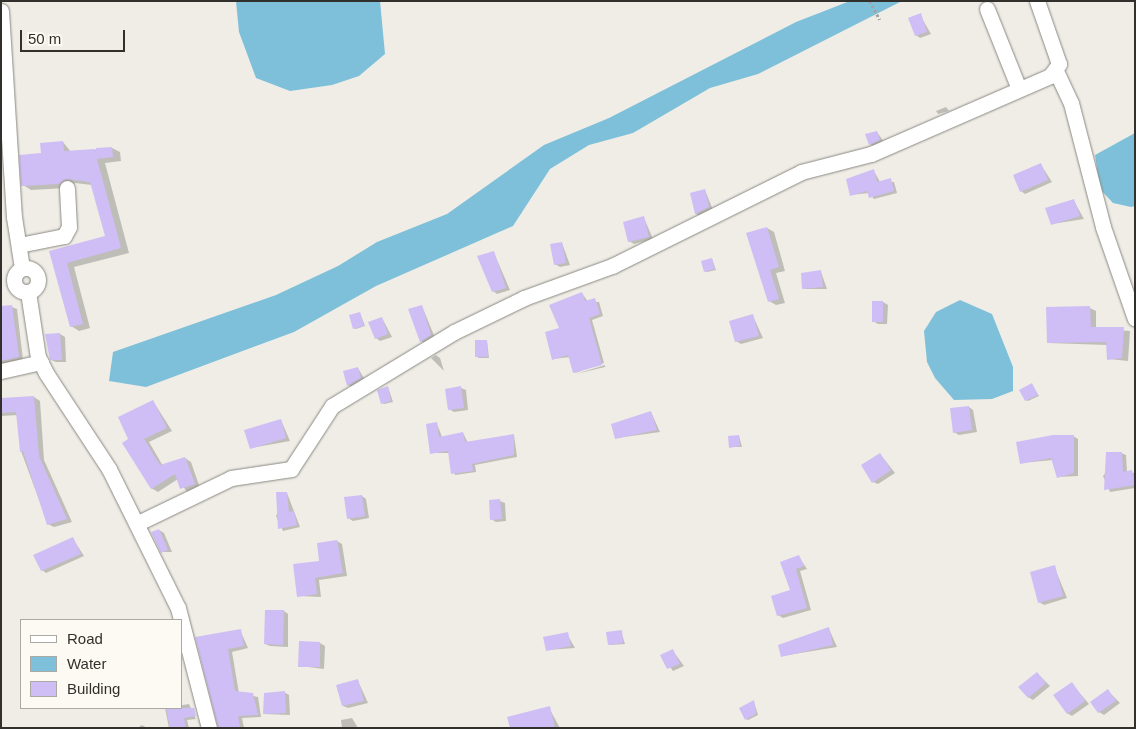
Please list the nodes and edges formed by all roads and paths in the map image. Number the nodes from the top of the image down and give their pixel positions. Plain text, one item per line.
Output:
1 (870, 1) edge
2 (1037, 1) edge
3 (987, 9) dead end
4 (1, 11) edge
5 (880, 20) dead end
6 (1056, 71) junction
7 (1018, 88) junction
8 (67, 188) dead end
9 (19, 246) junction
10 (22, 268) junction
11 (7, 282) edge
12 (28, 292) junction
13 (1135, 318) edge
14 (41, 362) junction
15 (1, 371) edge
16 (138, 523) junction
17 (181, 619) edge
18 (182, 623) edge
19 (209, 728) edge

1 - 5 path
2 - 6 street
3 - 7 street
4 - 9 street
6 - 7 street
6 - 13 street
7 - 16 street
8 - 9 street
9 - 10 street
10 - 11 street
10 - 12 street
11 - 12 street
12 - 14 street
14 - 15 street
14 - 16 street
16 - 17 street
18 - 19 street

